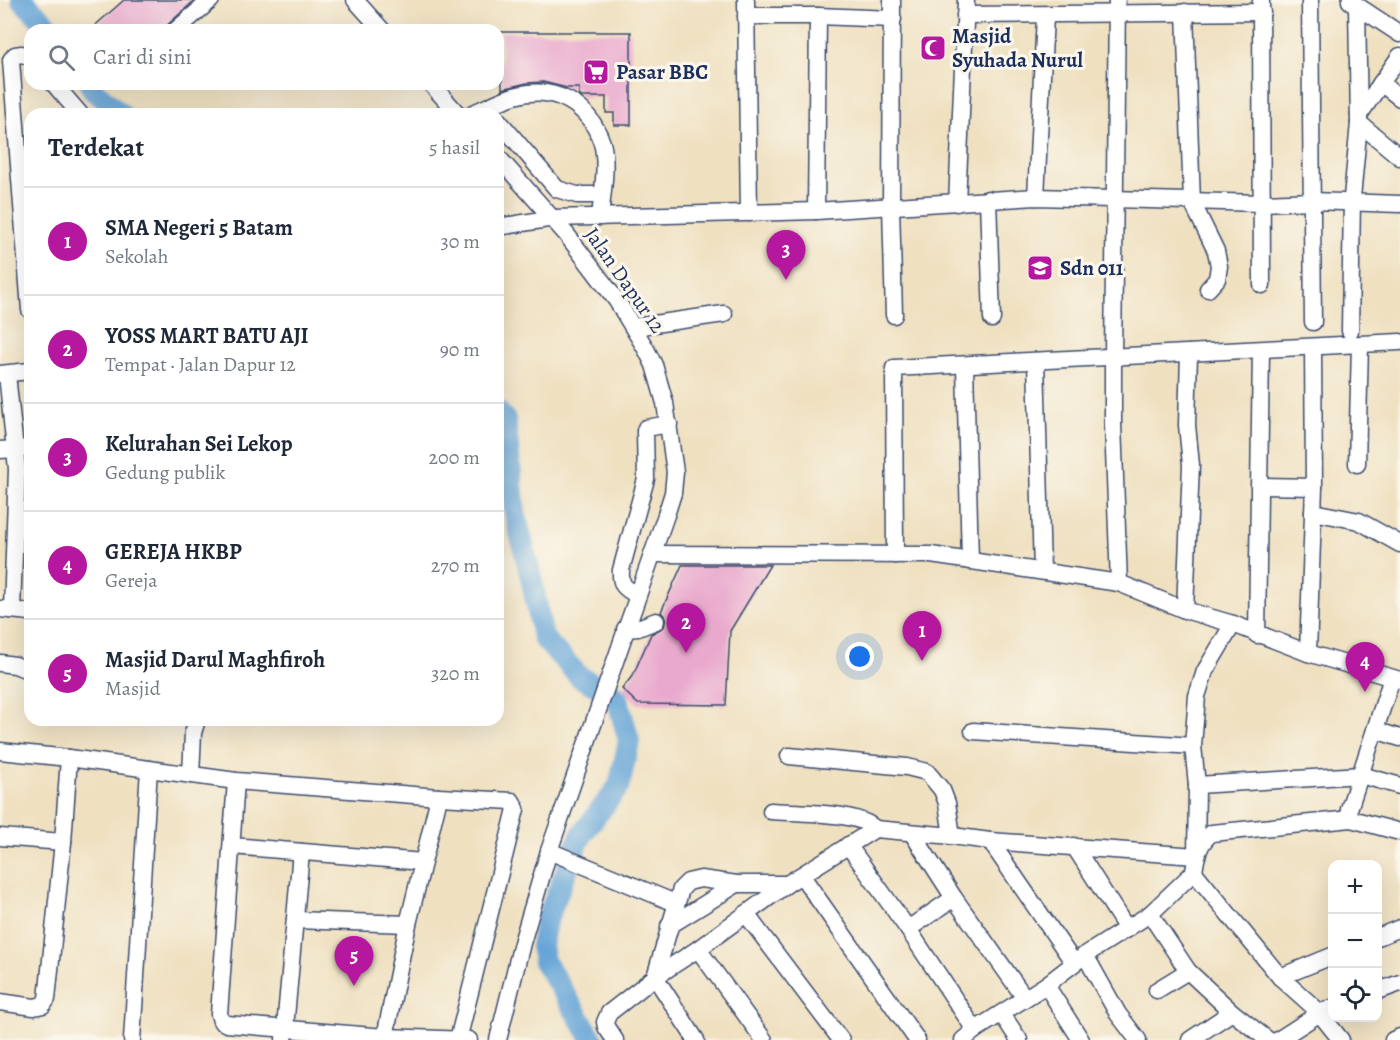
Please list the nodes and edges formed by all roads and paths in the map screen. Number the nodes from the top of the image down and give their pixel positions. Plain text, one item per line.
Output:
1 (211, 0) edge
2 (355, 0) edge
3 (892, 0) edge
4 (1310, 0) edge
5 (1353, 3) edge
6 (1262, 6) edge
7 (1117, 7) edge
8 (746, 8) edge
9 (965, 8) edge
10 (1185, 12) junction
11 (818, 16) junction
12 (1045, 16) junction
13 (893, 19) junction
14 (183, 24) edge
15 (377, 24) edge
16 (1400, 34) edge
17 (24, 55) edge
18 (1400, 56) edge
19 (1381, 83) junction
20 (59, 90) edge
21 (436, 90) edge
22 (1400, 98) edge
23 (75, 108) edge
24 (453, 108) edge
25 (500, 108) edge
26 (1359, 119) junction
27 (504, 127) edge
28 (1400, 157) edge
29 (504, 164) edge
30 (602, 195) junction
31 (1036, 197) junction
32 (988, 199) junction
33 (1116, 199) junction
34 (1312, 201) junction
35 (1192, 202) junction
36 (957, 203) junction
37 (1262, 203) junction
38 (1353, 204) junction
39 (1400, 204) edge
40 (891, 206) junction
41 (816, 211) junction
42 (749, 213) junction
43 (600, 217) junction
44 (24, 218) edge
45 (554, 218) junction
46 (504, 226) edge
47 (1262, 285) dead end
48 (1208, 289) dead end
49 (724, 314) dead end
50 (894, 315) dead end
51 (992, 319) dead end
52 (1313, 322) dead end
53 (633, 327) junction
54 (1355, 338) junction
55 (1400, 342) edge
56 (1313, 347) junction
57 (1261, 350) junction
58 (1189, 353) junction
59 (1113, 357) junction
60 (1036, 361) junction
61 (966, 365) junction
62 (24, 372) edge
63 (4, 374) edge
64 (669, 424) junction
65 (15, 449) edge
66 (1357, 465) dead end
67 (1259, 486) junction
68 (1314, 487) junction
69 (1313, 512) junction
70 (1400, 544) edge
71 (652, 554) junction
72 (895, 555) junction
73 (970, 561) junction
74 (1042, 571) junction
75 (1119, 583) junction
76 (637, 595) junction
77 (6, 610) edge
78 (1185, 610) junction
79 (24, 612) edge
80 (656, 621) dead end
81 (1233, 624) junction
82 (625, 629) junction
83 (1257, 635) junction
84 (1308, 653) junction
85 (1396, 679) edge
86 (196, 726) edge
87 (1375, 730) junction
88 (973, 731) dead end
89 (1400, 738) edge
90 (1193, 746) junction
91 (0, 751) edge
92 (789, 756) dead end
93 (69, 758) junction
94 (149, 769) junction
95 (191, 775) junction
96 (1361, 775) junction
97 (236, 781) junction
98 (1197, 784) junction
99 (1400, 786) edge
100 (439, 797) junction
101 (771, 811) dead end
102 (1351, 819) junction
103 (875, 829) junction
104 (1400, 832) edge
105 (912, 833) junction
106 (952, 836) junction
107 (0, 837) edge
108 (990, 841) junction
109 (63, 842) junction
110 (848, 845) junction
111 (232, 846) junction
112 (1074, 846) junction
113 (302, 852) junction
114 (554, 853) junction
115 (423, 862) junction
116 (1195, 864) junction
117 (802, 876) junction
118 (737, 884) junction
119 (787, 884) junction
120 (954, 898) junction
121 (675, 903) junction
122 (746, 914) junction
123 (1150, 914) junction
124 (295, 920) junction
125 (408, 924) junction
126 (669, 926) junction
127 (1400, 928) edge
128 (908, 929) junction
129 (1127, 929) junction
130 (1382, 935) edge
131 (698, 949) junction
132 (1328, 958) edge
133 (1079, 959) junction
134 (1188, 971) junction
135 (655, 977) junction
136 (1280, 977) junction
137 (1400, 983) edge
138 (1046, 985) junction
139 (1382, 989) edge
140 (1156, 990) dead end
141 (1025, 998) junction
142 (0, 1002) edge
143 (1326, 1011) edge
144 (1232, 1012) junction
145 (1002, 1014) junction
146 (284, 1035) edge
147 (969, 1035) edge
148 (385, 1037) junction
149 (1400, 1037) edge
150 (132, 1040) edge
151 (462, 1040) edge
152 (498, 1040) edge
153 (615, 1040) edge
154 (696, 1040) edge
155 (764, 1040) edge
156 (841, 1040) edge
157 (916, 1040) edge
158 (1019, 1040) edge
159 (1081, 1040) edge
160 (1138, 1040) edge
161 (1190, 1040) edge
162 (1268, 1040) edge
163 (1278, 1040) edge
164 (1341, 1040) edge
165 (1393, 1040) edge

1 - 14 street
2 - 15 street
3 - 13 street
4 - 34 street
5 - 16 street
5 - 26 street
6 - 10 street
6 - 37 street
7 - 10 street
7 - 12 street
7 - 33 street
8 - 11 street
8 - 42 street
9 - 12 street
9 - 36 street
10 - 35 street
11 - 13 street
11 - 41 street
12 - 31 street
13 - 40 street
17 - 44 street
18 - 19 street
19 - 22 street
19 - 26 street
20 - 23 street
21 - 24 street
25 - 30 street
26 - 28 street
26 - 38 street
27 - 30 street
29 - 45 street, Jalan Dapur 12
30 - 43 street
31 - 32 street
31 - 33 street
32 - 36 street
32 - 51 street
33 - 35 street
33 - 59 street
34 - 37 street
34 - 38 street
34 - 52 street
35 - 37 street
35 - 48 street
36 - 40 street
37 - 47 street
38 - 39 street
38 - 54 street
40 - 41 street
40 - 50 street
41 - 42 street
42 - 43 street
43 - 45 street
45 - 46 street
45 - 53 street, Jalan Dapur 12
49 - 53 street
53 - 64 street, Jalan Dapur 12
54 - 55 street
54 - 56 street
54 - 66 street
56 - 57 street
56 - 68 street
57 - 58 street
57 - 67 street
58 - 59 street
58 - 78 street
59 - 60 street
59 - 75 street
60 - 61 street
60 - 74 street
61 - 72 street
61 - 73 street
62 - 63 street
63 - 65 street
64 - 71 street, Jalan Dapur 12
64 - 76 street
65 - 77 street
67 - 68 street
67 - 83 street
68 - 69 street
69 - 70 street
69 - 84 street
71 - 72 street
71 - 76 street, Jalan Dapur 12
72 - 73 street
73 - 74 street
74 - 75 street
75 - 78 street
76 - 82 street, Jalan Dapur 12
77 - 79 street
78 - 81 street
80 - 82 street
81 - 83 street
81 - 90 street
82 - 114 street, Jalan Dapur 12
83 - 84 street
84 - 85 street
85 - 87 street
86 - 95 street
87 - 89 street
87 - 96 street
88 - 90 street
90 - 98 street
91 - 93 street
92 - 106 street
93 - 94 street
93 - 109 street
94 - 95 street
94 - 150 street
95 - 97 street
96 - 98 street
96 - 99 street
96 - 102 street
97 - 100 street
97 - 111 street
98 - 116 street
100 - 115 street
100 - 151 street
101 - 103 street
102 - 104 street
102 - 116 street
103 - 105 street
103 - 110 street
105 - 106 street
105 - 120 street
106 - 108 street
107 - 109 street
108 - 112 street
108 - 133 street
109 - 142 street
110 - 117 street
110 - 128 street
111 - 113 street
111 - 146 street
112 - 116 street
112 - 129 street
113 - 115 street
113 - 124 street
114 - 121 street
114 - 152 street, Jalan Dapur 12
115 - 125 street
116 - 123 street
116 - 136 street
117 - 119 street
117 - 157 street
118 - 119 street
118 - 121 street
118 - 126 street
119 - 122 street
120 - 128 street
120 - 141 street
121 - 126 street
122 - 131 street
122 - 156 street
123 - 129 street
123 - 134 street
124 - 125 street
124 - 146 street
125 - 148 street
126 - 135 street
127 - 130 street
128 - 147 street
129 - 133 street
131 - 135 street
131 - 155 street
132 - 136 street
133 - 138 street
133 - 160 street
134 - 140 street
134 - 144 street
135 - 153 street
135 - 154 street
136 - 143 street
137 - 139 street
138 - 141 street
138 - 159 street
141 - 145 street
143 - 163 street
143 - 164 street
144 - 161 street
144 - 162 street
145 - 147 street
145 - 158 street
146 - 148 street
148 - 151 street
149 - 165 street

